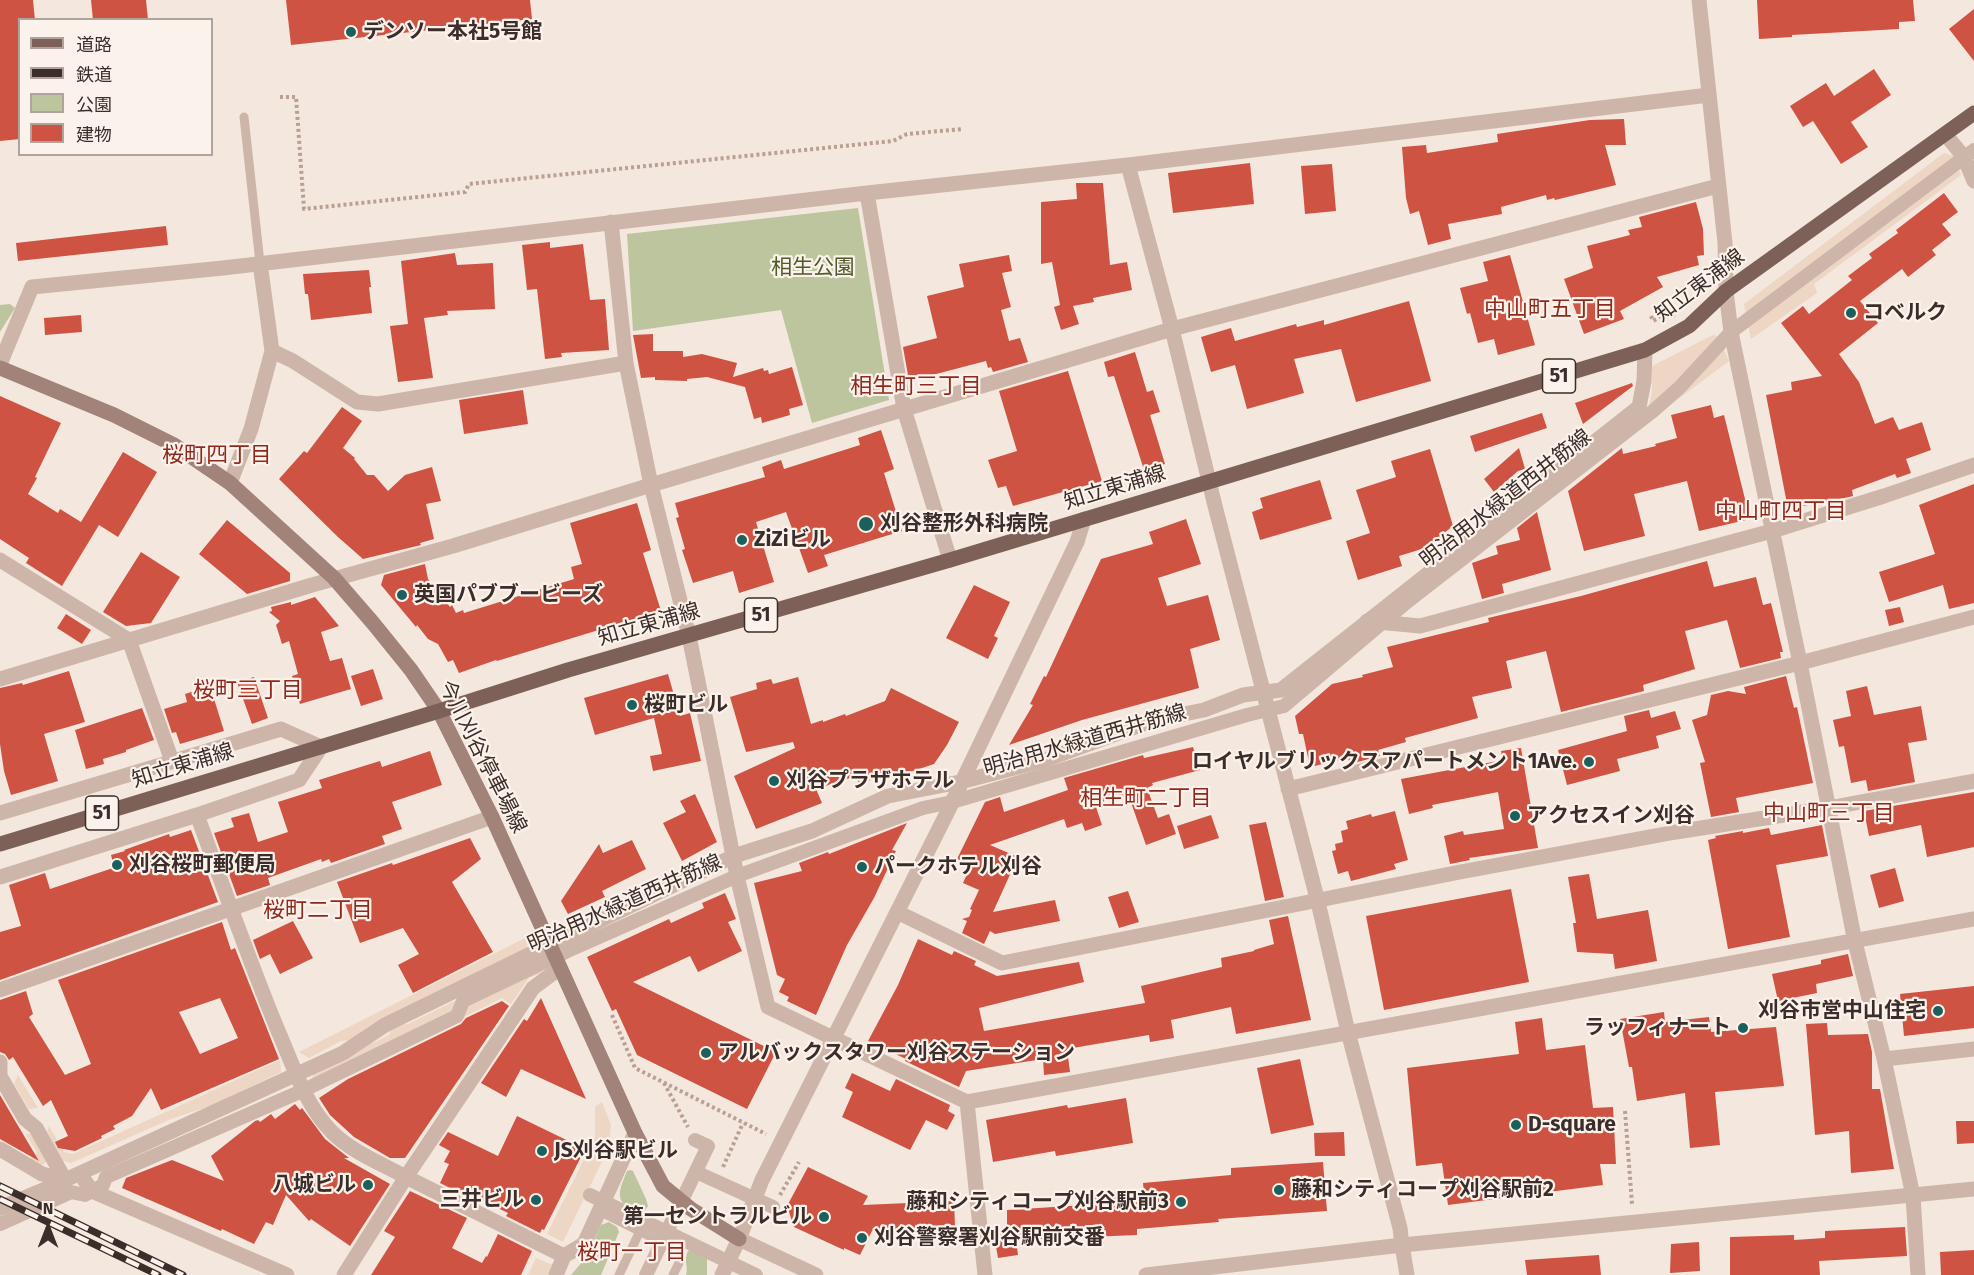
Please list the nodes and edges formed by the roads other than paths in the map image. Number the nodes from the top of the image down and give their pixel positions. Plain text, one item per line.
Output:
1 (1699, 0) edge
2 (1709, 95) junction
3 (1974, 113) edge
4 (244, 117) dead end
5 (1945, 134) junction
6 (1969, 154) edge
7 (1128, 165) junction
8 (1974, 182) edge
9 (1718, 186) junction
10 (867, 193) junction
11 (611, 222) junction
12 (260, 263) junction
13 (1726, 291) junction
14 (1172, 329) junction
15 (1731, 332) junction
16 (1645, 350) junction
17 (272, 351) junction
18 (626, 363) junction
19 (0, 366) edge
20 (904, 409) junction
21 (1974, 465) edge
22 (1211, 481) junction
23 (230, 483) junction
24 (651, 485) junction
25 (1084, 519) junction
26 (1772, 531) junction
27 (0, 560) edge
28 (950, 560) junction
29 (334, 578) junction
30 (1974, 617) edge
31 (1375, 622) junction
32 (689, 636) junction
33 (129, 640) junction
34 (1800, 663) junction
35 (0, 679) edge
36 (1264, 693) junction
37 (1269, 710) junction
38 (439, 711) junction
39 (321, 747) junction
40 (172, 761) junction
41 (1974, 781) edge
42 (960, 782) junction
43 (1288, 789) junction
44 (952, 802) junction
45 (1828, 808) junction
46 (0, 813) edge
47 (197, 815) junction
48 (492, 817) junction
49 (0, 844) edge
50 (734, 856) junction
51 (737, 876) junction
52 (0, 877) edge
53 (1318, 902) junction
54 (231, 910) junction
55 (897, 912) junction
56 (1974, 919) edge
57 (1855, 942) junction
58 (555, 957) junction
59 (0, 990) edge
60 (1348, 1032) junction
61 (835, 1038) junction
62 (1974, 1049) edge
63 (1884, 1059) junction
64 (0, 1062) edge
65 (296, 1075) junction
66 (304, 1090) junction
67 (967, 1102) junction
68 (635, 1133) junction
69 (695, 1140) road end
70 (0, 1149) edge
71 (698, 1168) junction
72 (80, 1174) junction
73 (406, 1177) junction
74 (65, 1180) junction
75 (1974, 1189) edge
76 (92, 1191) junction
77 (590, 1195) dead end
78 (1913, 1196) junction
79 (773, 1207) road end
80 (0, 1208) edge
81 (599, 1211) junction
82 (0, 1224) edge
83 (640, 1231) junction
84 (668, 1232) junction
85 (739, 1239) junction
86 (1402, 1245) junction
87 (564, 1256) junction
88 (287, 1275) edge
89 (344, 1275) edge
90 (555, 1275) edge
91 (619, 1275) edge
92 (646, 1275) edge
93 (673, 1275) edge
94 (722, 1275) edge
95 (756, 1275) edge
96 (816, 1275) edge
97 (985, 1275) edge
98 (1146, 1275) edge
99 (1407, 1275) edge
100 (1918, 1275) edge

1 - 2 street
2 - 7 street
2 - 9 street
3 - 5 main road, 知立東浦線 / 51
4 - 12 lane
5 - 6 street
5 - 13 main road, 知立東浦線 / 51
6 - 8 street
6 - 15 street, 明治用水緑道西井筋線
7 - 10 street
7 - 14 street
9 - 13 street
9 - 14 street
10 - 11 street
10 - 20 street
11 - 12 street
11 - 18 street
12 - 17 street
12 - 19 street
13 - 15 street
13 - 16 main road, 知立東浦線 / 51
14 - 20 street
14 - 22 street
15 - 26 street
15 - 31 street, 明治用水緑道西井筋線
16 - 22 main road, 知立東浦線 / 51
16 - 31 street
17 - 18 street
17 - 23 street
18 - 24 street
19 - 23 main road, 今川刈谷停車場線
20 - 24 street
20 - 28 street
21 - 26 street
22 - 25 main road, 知立東浦線 / 51
22 - 36 street
23 - 29 main road, 今川刈谷停車場線
24 - 29 street
24 - 32 street
25 - 28 main road, 知立東浦線 / 51
25 - 42 street
26 - 31 street
26 - 34 street
27 - 33 street
28 - 32 main road, 知立東浦線 / 51
29 - 33 street
29 - 38 main road, 今川刈谷停車場線
30 - 34 street
31 - 36 street
31 - 37 street, 明治用水緑道西井筋線
32 - 38 main road, 知立東浦線 / 51
32 - 50 street
33 - 35 street
33 - 40 street
34 - 43 street
34 - 45 street
36 - 37 street
36 - 42 street
37 - 43 street
37 - 44 street, 明治用水緑道西井筋線
38 - 39 main road, 知立東浦線 / 51
38 - 48 main road, 今川刈谷停車場線
39 - 40 street
39 - 47 street
39 - 49 main road, 知立東浦線 / 51
40 - 46 street
41 - 45 street
42 - 44 street
42 - 50 street
43 - 53 street
44 - 51 street, 明治用水緑道西井筋線
44 - 55 street
45 - 53 street
45 - 57 street
47 - 52 street
47 - 54 street
48 - 54 street
48 - 58 main road, 今川刈谷停車場線
50 - 51 street
50 - 58 street
51 - 58 street, 明治用水緑道西井筋線
51 - 61 street
53 - 55 street
53 - 60 street
54 - 59 street
54 - 65 street
55 - 61 street
56 - 57 street
57 - 60 street
57 - 63 street
58 - 65 street
58 - 66 street, 明治用水緑道西井筋線
58 - 68 main road, 今川刈谷停車場線
58 - 73 street
60 - 67 street
60 - 86 street
61 - 67 street
61 - 85 street
62 - 63 street
63 - 78 street
64 - 74 street
65 - 66 street
65 - 72 street
66 - 73 street
66 - 76 street, 明治用水緑道西井筋線
67 - 97 street
68 - 81 street
68 - 85 main road, 今川刈谷停車場線
69 - 71 street
70 - 74 street
71 - 79 street
71 - 84 street
72 - 74 street
72 - 76 street
73 - 87 street
73 - 89 street
74 - 80 street
75 - 78 street
76 - 82 street
76 - 88 street
77 - 84 street
78 - 86 street
78 - 100 street
81 - 83 lane
81 - 87 street
83 - 91 lane
83 - 93 lane
84 - 92 street
84 - 95 street
85 - 94 street
85 - 96 street
86 - 98 street
86 - 99 street
87 - 90 street

